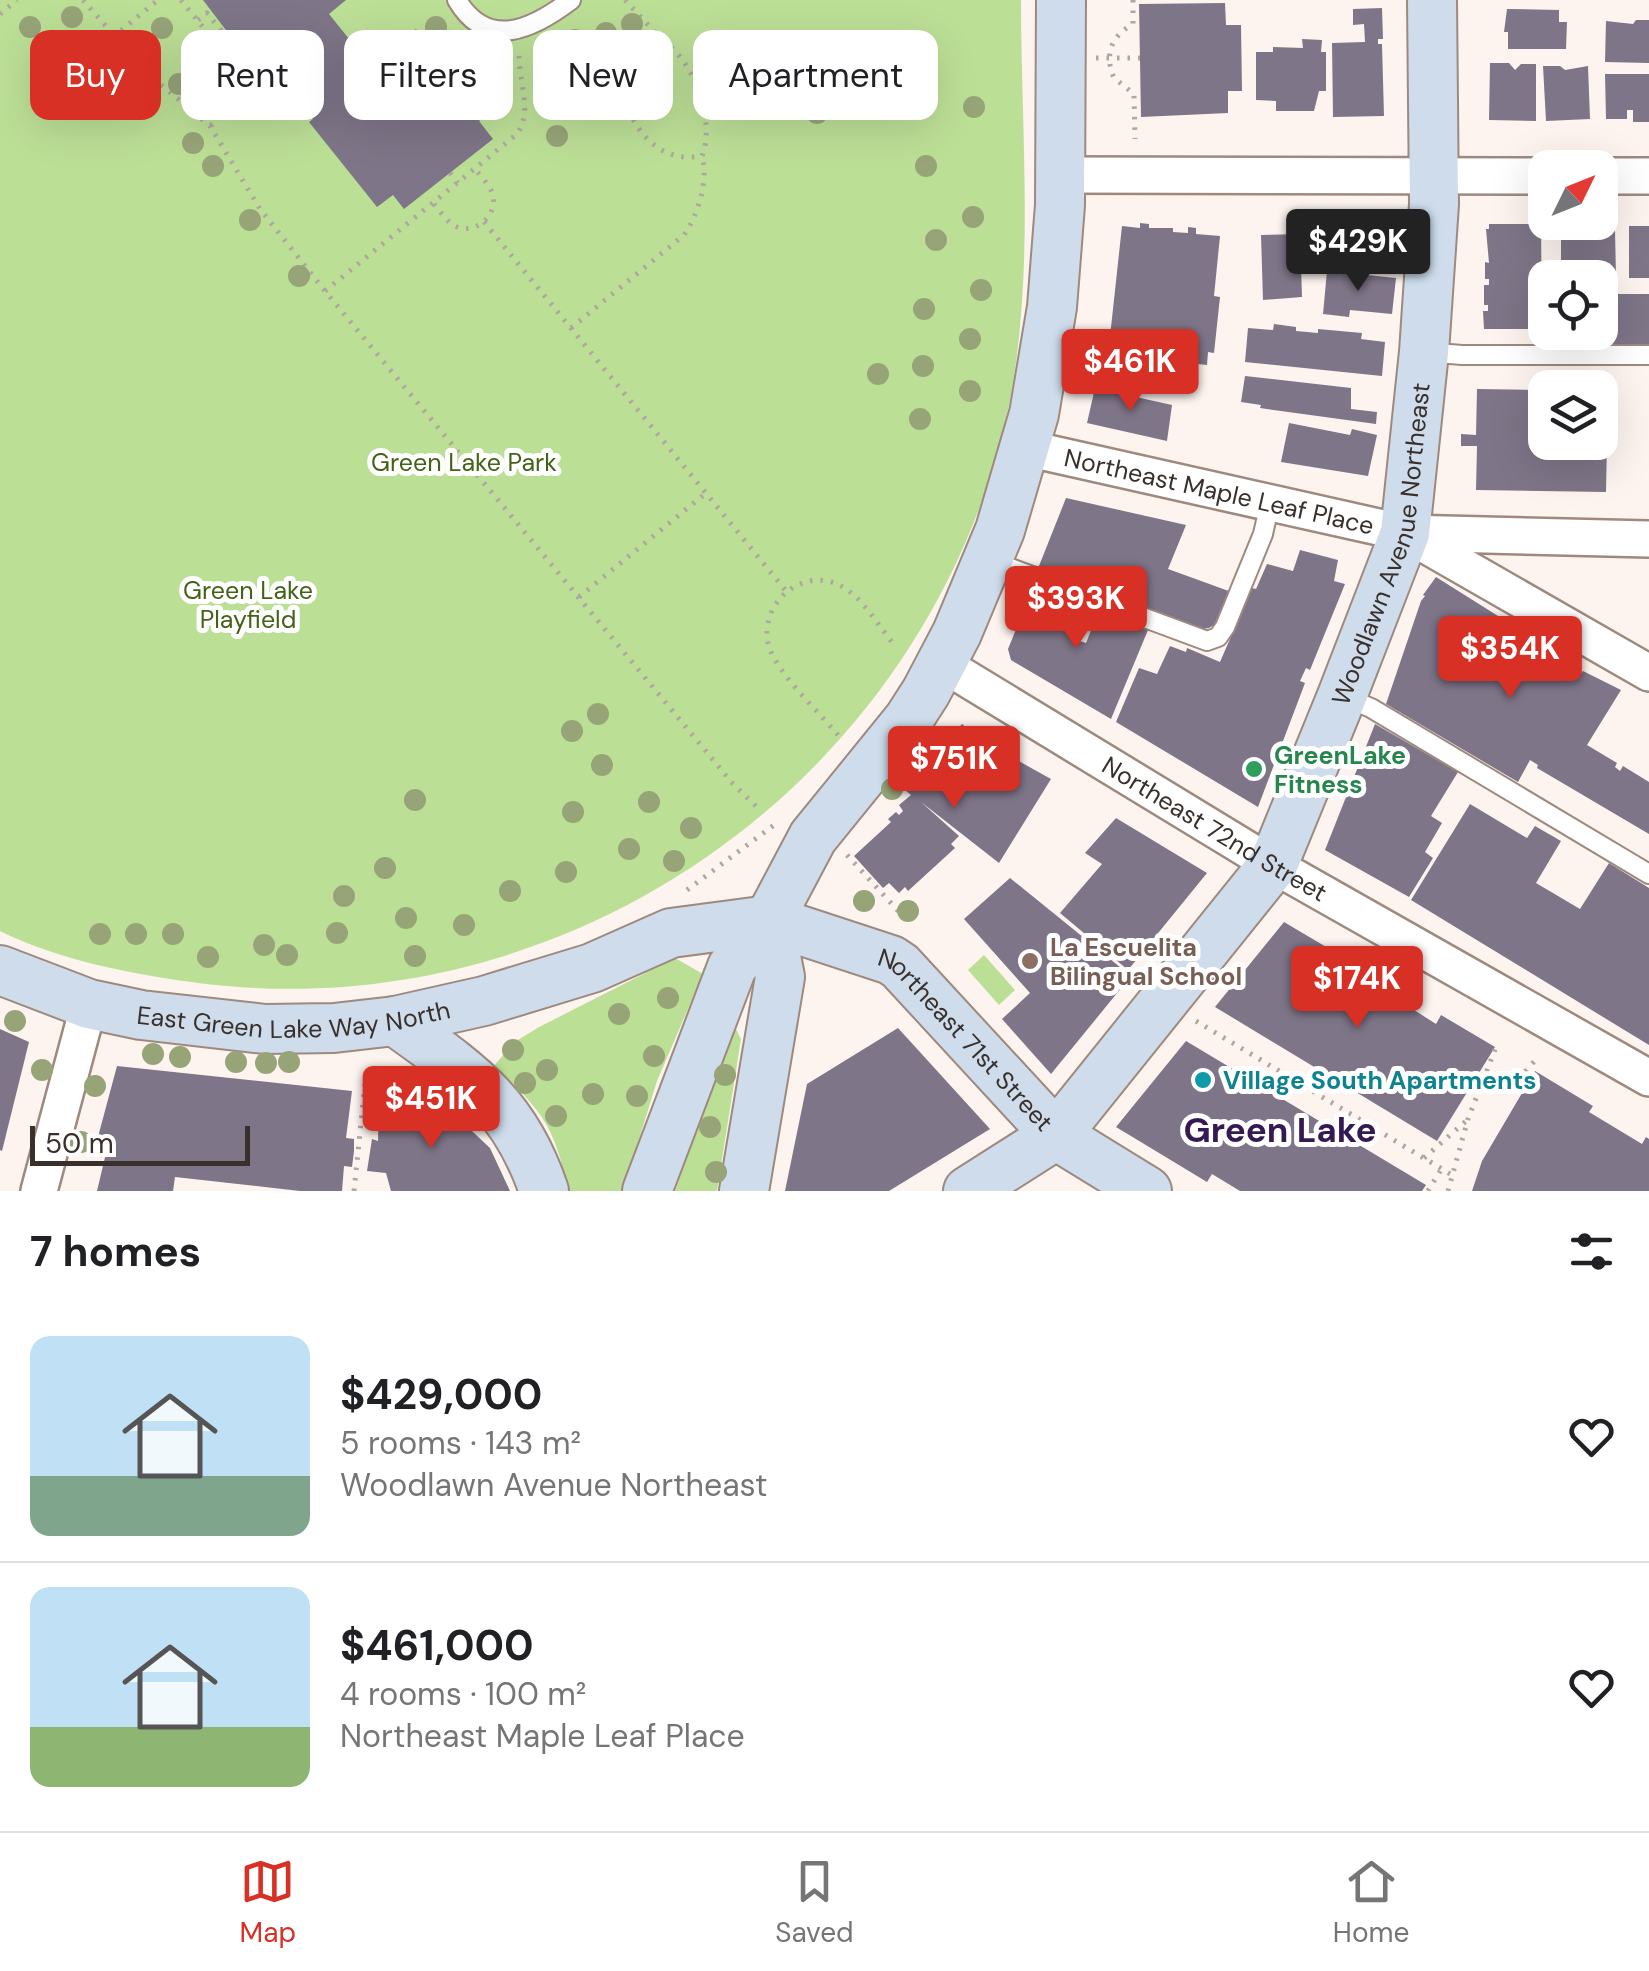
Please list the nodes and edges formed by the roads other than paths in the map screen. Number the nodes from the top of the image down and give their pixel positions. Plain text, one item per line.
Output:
1 (457, 0) edge
2 (572, 0) edge
3 (1061, 0) edge
4 (1432, 0) edge
5 (1061, 175) junction
6 (1434, 176) junction
7 (1528, 176) edge
8 (1618, 176) edge
9 (1649, 176) edge
10 (1424, 352) junction
11 (1649, 355) edge
12 (1026, 448) junction
13 (1270, 503) junction
14 (1405, 533) junction
15 (1649, 539) edge
16 (989, 560) junction
17 (942, 663) junction
18 (1649, 673) edge
19 (1342, 696) junction
20 (1273, 865) junction
21 (1649, 874) edge
22 (769, 920) junction
23 (0, 970) edge
24 (89, 1004) junction
25 (395, 1020) junction
26 (1649, 1078) edge
27 (1056, 1134) junction
28 (39, 1191) edge
29 (544, 1191) edge
30 (648, 1191) edge
31 (744, 1191) edge
32 (968, 1191) edge
33 (1146, 1191) edge

1 - 2 lane
3 - 5 main road
4 - 6 main road, Woodlawn Avenue Northeast
5 - 6 street
5 - 12 main road
6 - 7 street
6 - 10 main road, Woodlawn Avenue Northeast
8 - 9 street
10 - 11 lane
10 - 14 main road, Woodlawn Avenue Northeast
12 - 13 street, Northeast Maple Leaf Place
12 - 16 main road
13 - 14 street, Northeast Maple Leaf Place
13 - 16 lane
14 - 15 street, Northeast Maple Leaf Place
14 - 18 street
14 - 19 main road, Woodlawn Avenue Northeast
16 - 17 main road
17 - 20 street, Northeast 72nd Street
17 - 22 main road
19 - 20 main road, Woodlawn Avenue Northeast
19 - 21 lane
20 - 26 street, Northeast 72nd Street
20 - 27 main road, Woodlawn Avenue Northeast
22 - 25 main road, East Green Lake Way North
22 - 27 main road, Northeast 71st Street
22 - 30 main road
22 - 31 main road
23 - 24 main road, East Green Lake Way North
24 - 25 main road, East Green Lake Way North
24 - 28 street
25 - 29 main road
27 - 32 main road, Woodlawn Avenue Northeast
27 - 33 main road, Northeast 71st Street

